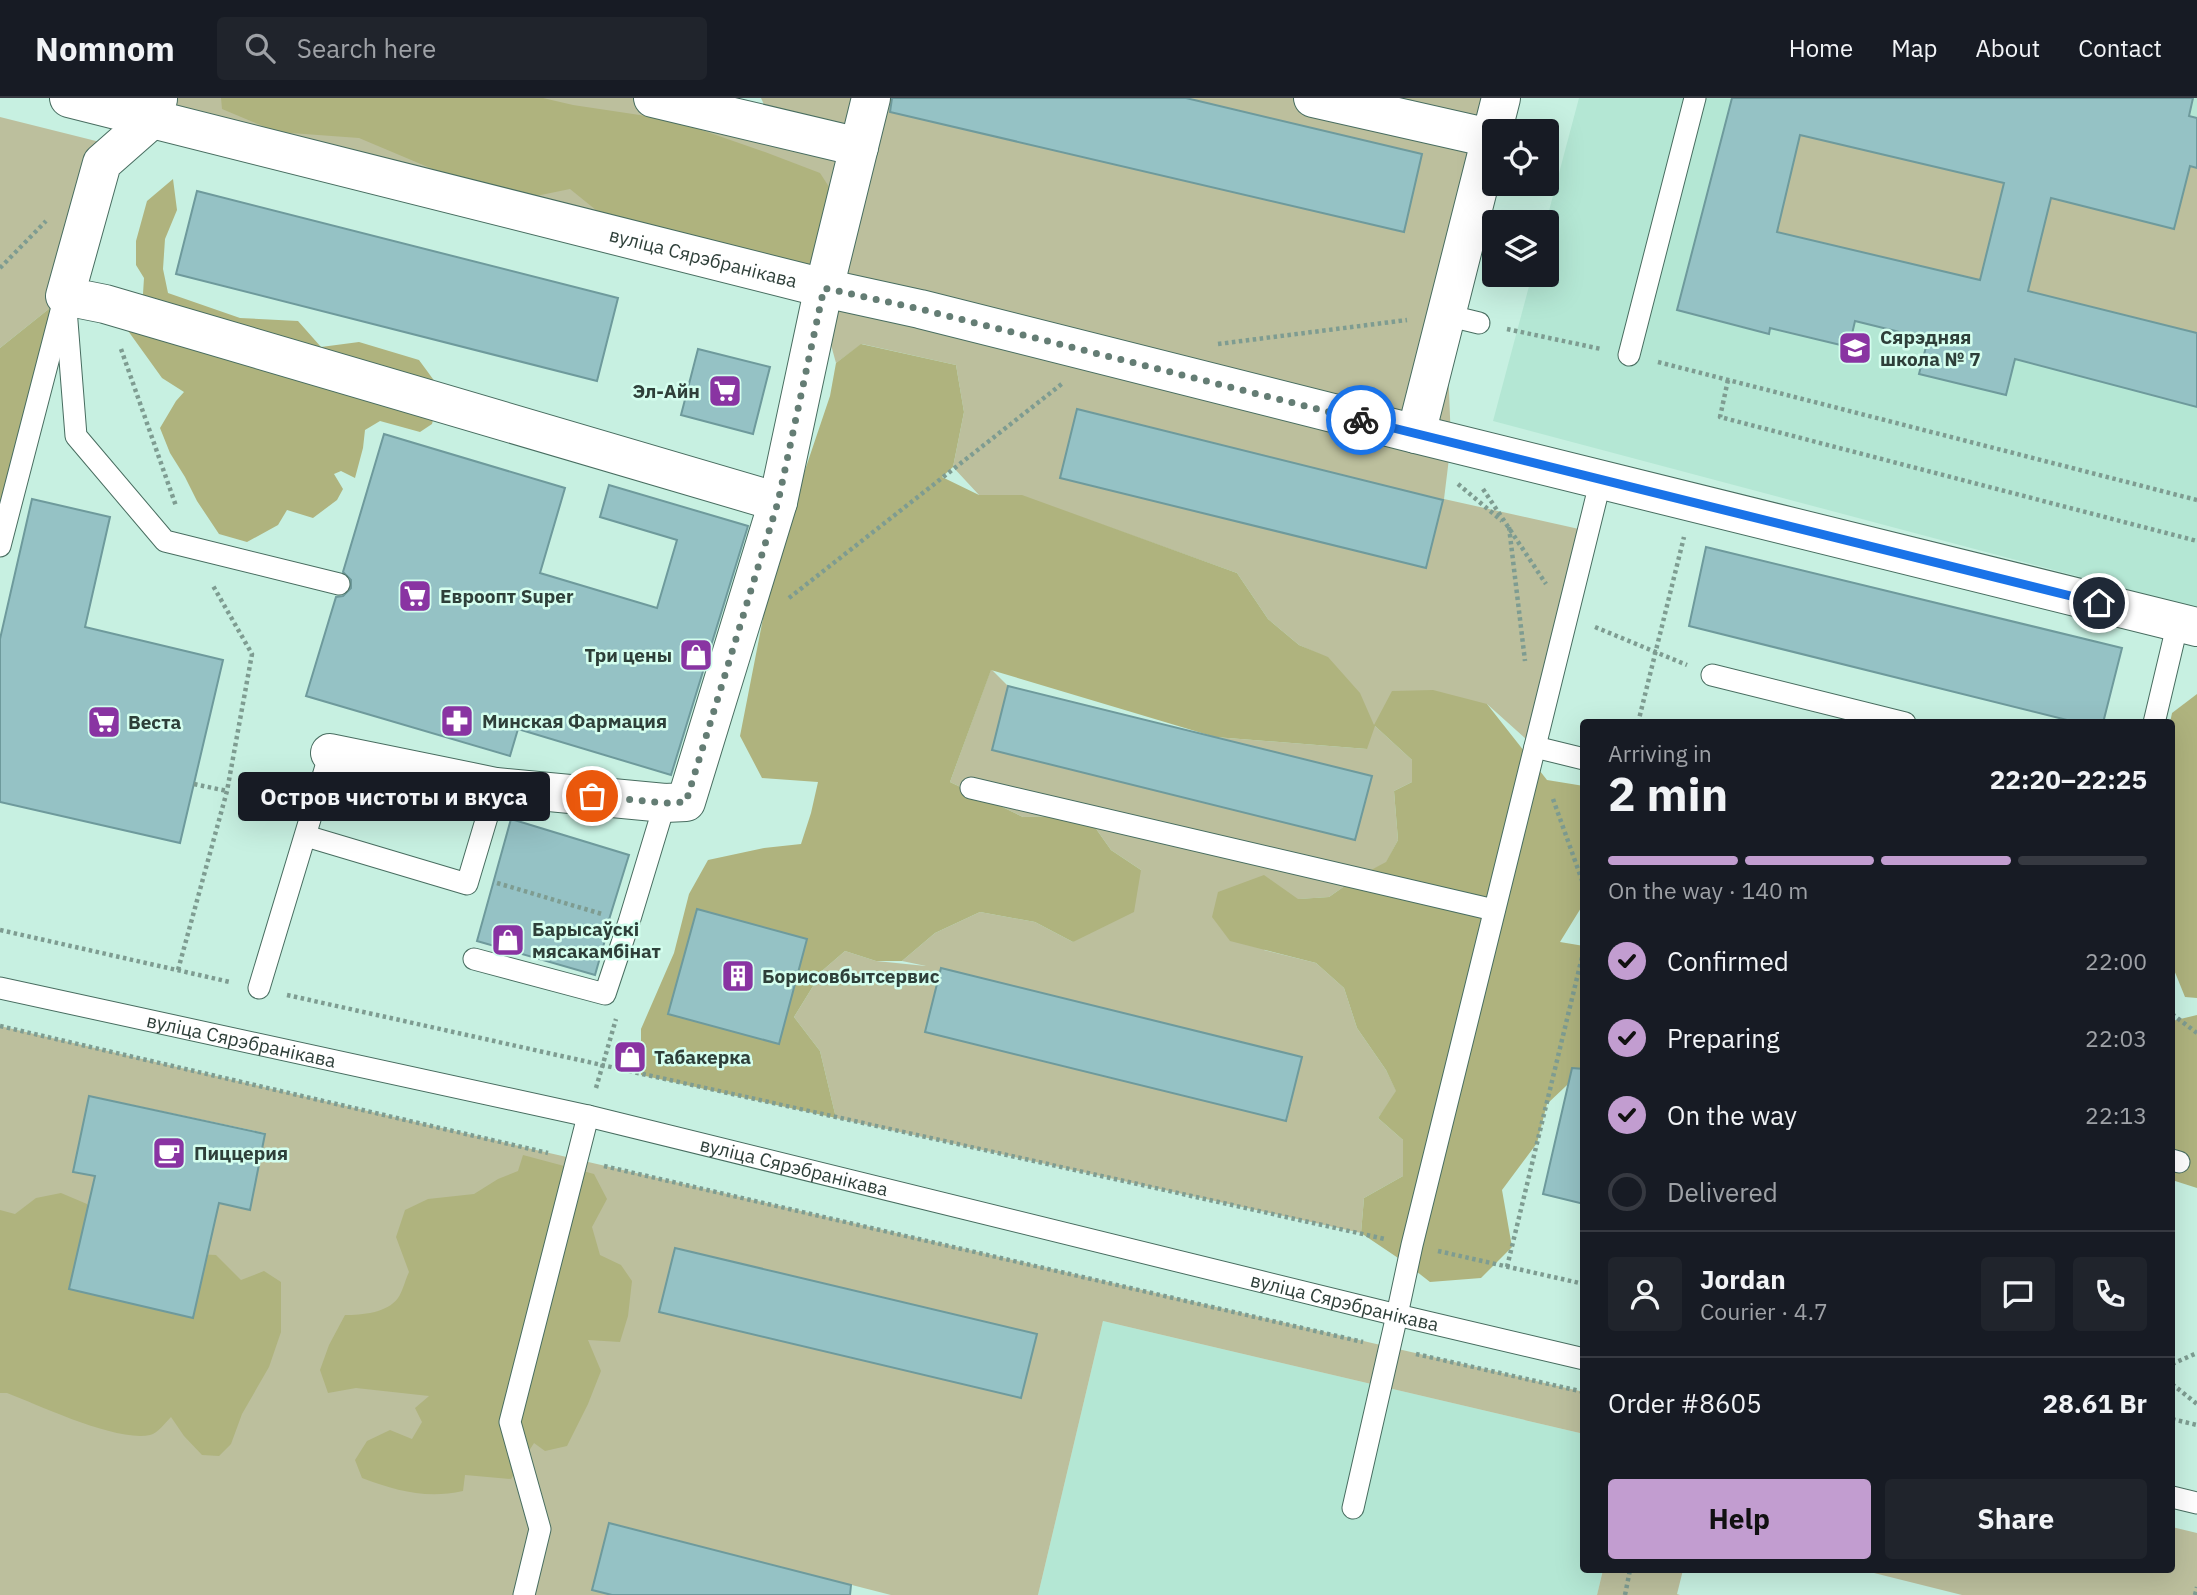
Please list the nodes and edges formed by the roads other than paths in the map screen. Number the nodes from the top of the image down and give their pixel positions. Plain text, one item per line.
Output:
1 (69, 98) edge
2 (653, 98) edge
3 (871, 98) edge
4 (1313, 98) edge
5 (1501, 98) edge
6 (1695, 98) edge
7 (155, 108) edge
8 (1495, 119) edge
9 (1482, 136) edge
10 (859, 147) junction
11 (1482, 192) edge
12 (824, 288) junction
13 (65, 296) junction
14 (1629, 355) road end
15 (1434, 438) junction
16 (1601, 479) junction
17 (778, 502) junction
18 (0, 546) edge
19 (339, 584) dead end
20 (2188, 624) edge
21 (1712, 676) road end
22 (1889, 719) edge
23 (2155, 719) edge
24 (1535, 747) junction
25 (330, 753) joint
26 (1580, 758) edge
27 (496, 787) junction
28 (971, 789) dead end
29 (665, 803) junction
30 (306, 836) junction
31 (1494, 910) junction
32 (474, 959) dead end
33 (0, 988) edge
34 (259, 988) road end
35 (588, 1116) junction
36 (1398, 1315) junction
37 (1580, 1358) edge
38 (2175, 1498) edge
39 (2197, 1503) edge
40 (1353, 1508) dead end
41 (524, 1595) edge

1 - 7 street, вуліца Сярэбранікава
2 - 10 street
3 - 10 street
4 - 9 street
5 - 8 street
6 - 14 lane
7 - 12 street, вуліца Сярэбранікава
7 - 13 street
10 - 12 street
11 - 15 street
12 - 15 street, вуліца Сярэбранікава
12 - 17 street
13 - 17 street
13 - 18 lane
13 - 19 lane
15 - 16 street, вуліца Сярэбранікава
16 - 20 street, вуліца Сярэбранікава
16 - 24 lane
17 - 29 street
20 - 23 lane
21 - 22 lane
24 - 26 lane
24 - 31 lane
25 - 27 street
25 - 30 lane
27 - 29 street
27 - 30 lane
28 - 31 lane
29 - 32 lane
30 - 34 lane
31 - 36 lane
33 - 35 lane, вуліца Сярэбранікава
35 - 36 lane, вуліца Сярэбранікава
35 - 41 lane
36 - 37 lane, вуліца Сярэбранікава
36 - 40 lane
38 - 39 lane

